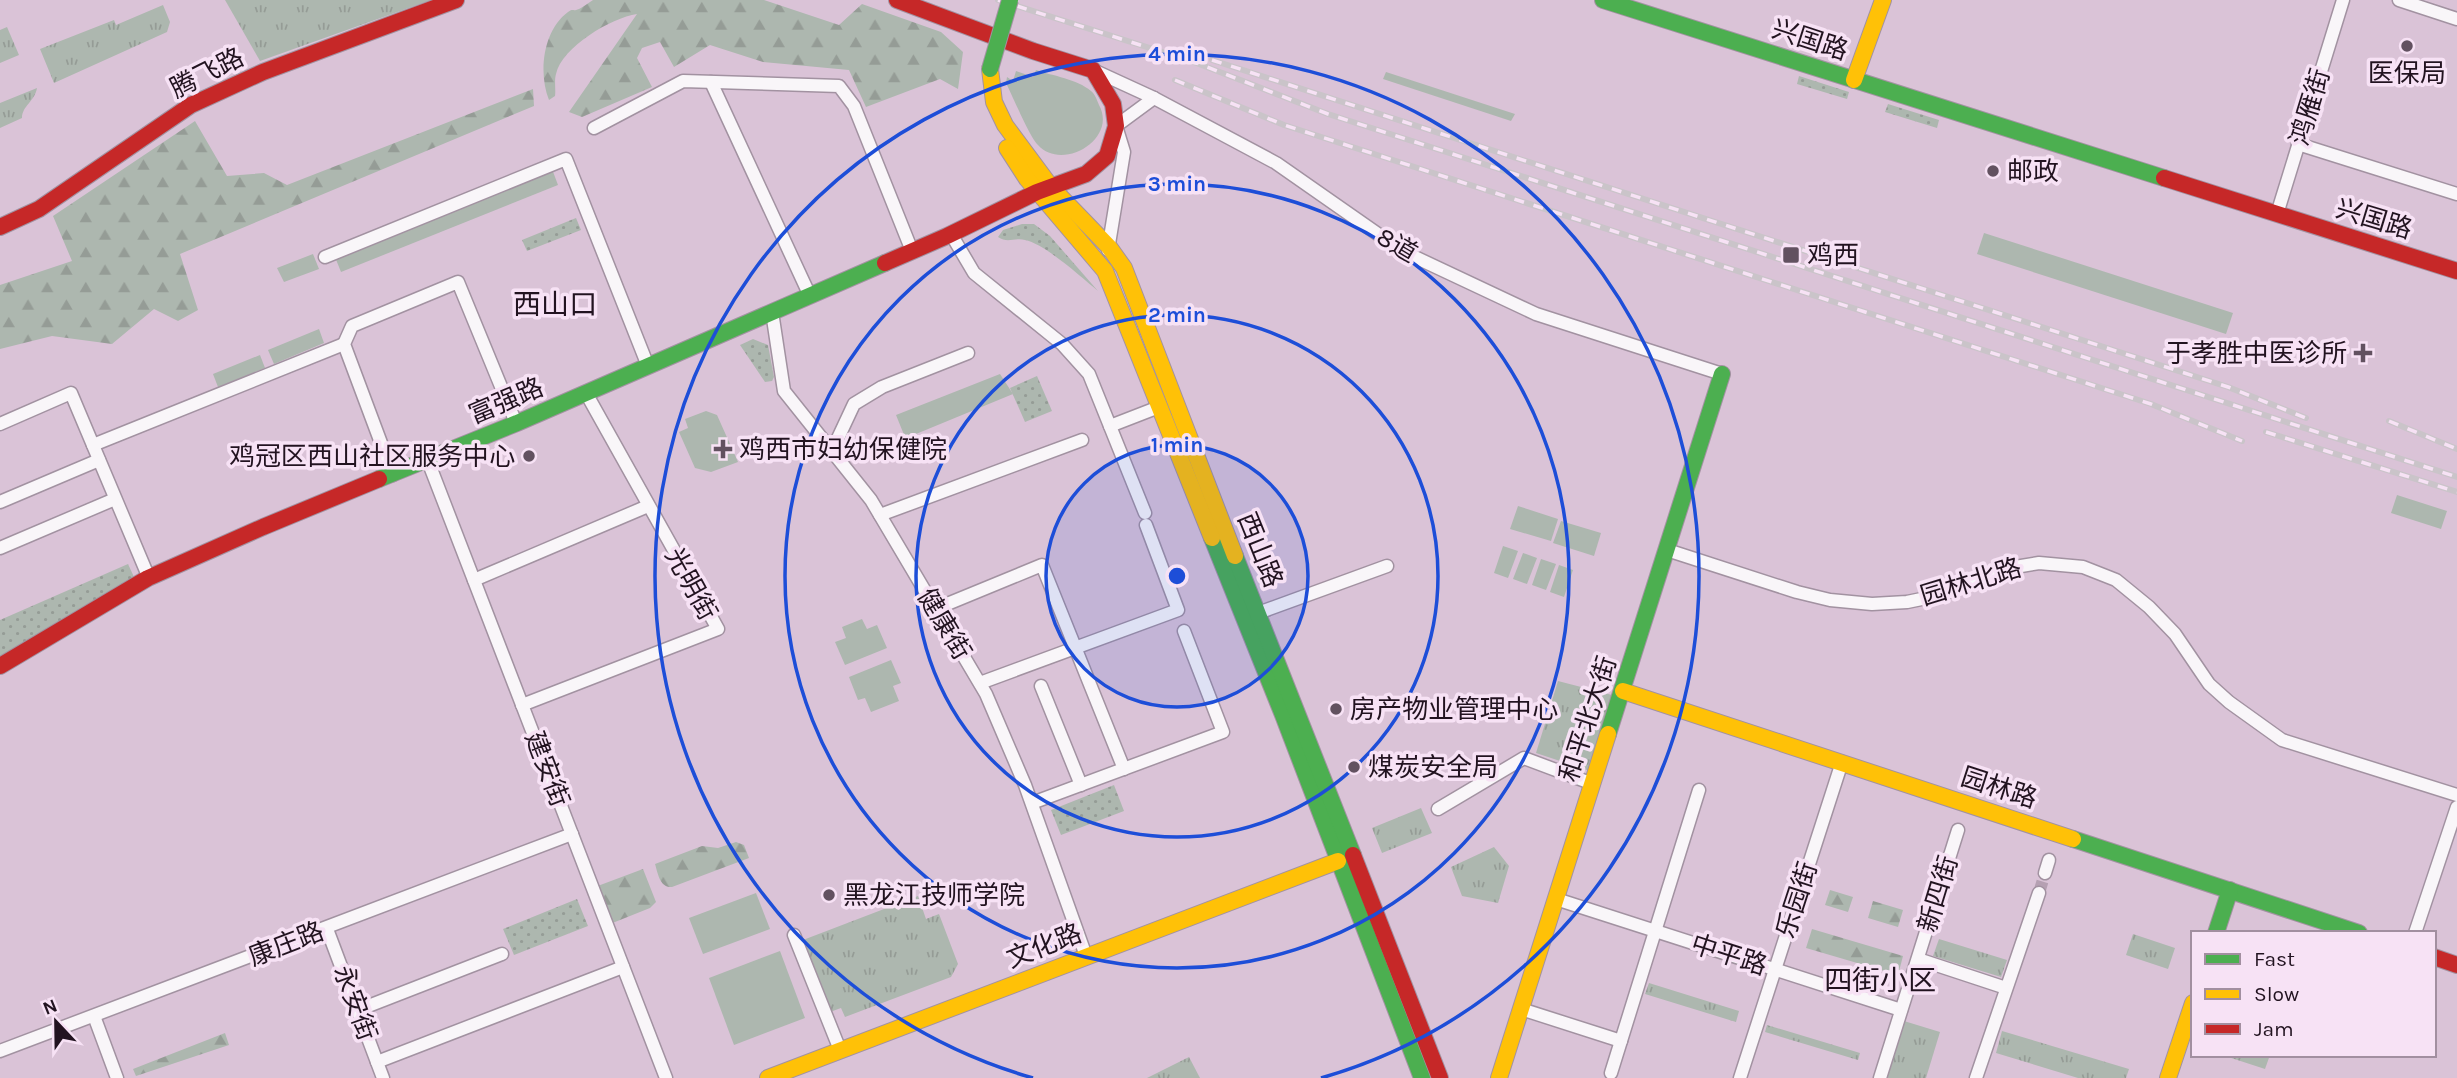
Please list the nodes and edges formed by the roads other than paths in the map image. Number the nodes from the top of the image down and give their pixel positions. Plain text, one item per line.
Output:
1 (456, 0) edge
2 (897, 0) edge
3 (1003, 0) edge
4 (1010, 0) edge
5 (1603, 0) edge
6 (1872, 0) edge
7 (1882, 0) edge
8 (2343, 0) edge
9 (2399, 0) edge
10 (2457, 19) edge
11 (985, 67) junction
12 (1093, 70) junction
13 (1849, 79) junction
14 (711, 82) junction
15 (1154, 98) junction
16 (1116, 126) junction
17 (594, 128) dead end
18 (2298, 144) junction
19 (1044, 190) junction
20 (2457, 194) edge
21 (2277, 214) junction
22 (0, 227) edge
23 (951, 234) junction
24 (1109, 247) junction
25 (912, 251) junction
26 (326, 257) dead end
27 (1105, 271) junction
28 (2457, 271) edge
29 (810, 296) junction
30 (772, 312) junction
31 (344, 344) junction
32 (968, 354) dead end
33 (648, 366) junction
34 (1722, 374) joint
35 (586, 393) junction
36 (1159, 407) junction
37 (516, 423) junction
38 (0, 424) edge
39 (1110, 426) junction
40 (1082, 440) dead end
41 (93, 445) junction
42 (832, 451) junction
43 (99, 460) junction
44 (428, 461) junction
45 (393, 475) junction
46 (116, 499) junction
47 (0, 502) edge
48 (648, 506) junction
49 (880, 515) junction
50 (0, 548) edge
51 (1667, 550) junction
52 (1387, 566) dead end
53 (149, 578) junction
54 (474, 580) junction
55 (935, 609) junction
56 (1258, 613) junction
57 (1184, 631) dead end
58 (1075, 648) junction
59 (0, 666) edge
60 (980, 683) junction
61 (1041, 686) dead end
62 (1623, 691) junction
63 (522, 705) junction
64 (1842, 762) junction
65 (1124, 769) junction
66 (1593, 784) junction
67 (1081, 785) junction
68 (1699, 790) dead end
69 (2457, 795) edge
70 (1032, 803) junction
71 (2457, 807) edge
72 (1438, 809) dead end
73 (1958, 830) dead end
74 (572, 834) junction
75 (2049, 860) dead end
76 (1348, 867) junction
77 (2045, 873) tunnel mouth
78 (2230, 890) junction
79 (2039, 893) tunnel mouth
80 (1556, 899) junction
81 (327, 929) junction
82 (1655, 931) junction
83 (2217, 931) edge
84 (2353, 931) edge
85 (2416, 931) edge
86 (794, 935) dead end
87 (502, 954) dead end
88 (2436, 958) edge
89 (1917, 959) junction
90 (1079, 963) junction
91 (2457, 965) edge
92 (623, 967) junction
93 (1774, 970) junction
94 (2006, 988) junction
95 (1521, 1009) junction
96 (2191, 1009) edge
97 (358, 1010) junction
98 (1902, 1010) junction
99 (94, 1016) junction
100 (1621, 1041) junction
101 (840, 1050) junction
102 (0, 1051) edge
103 (377, 1062) junction
104 (1611, 1073) dead end
105 (117, 1078) edge
106 (383, 1078) edge
107 (666, 1078) edge
108 (768, 1078) edge
109 (803, 1078) edge
110 (1422, 1078) edge
111 (1440, 1078) edge
112 (1499, 1078) edge
113 (1740, 1078) edge
114 (1880, 1078) edge
115 (1976, 1078) edge
116 (2168, 1078) edge

1 - 22 main road, 腾飞路
2 - 12 main road
3 - 11 main road
4 - 11 main road, bridge
5 - 13 main road, 兴国路
6 - 13 main road
7 - 13 main road
8 - 18 street, 鸿雁街
9 - 10 street
11 - 19 main road, 西山路
12 - 15 street, 8道
12 - 16 main road
13 - 21 main road, 兴国路
14 - 17 street
14 - 25 street
14 - 29 street
15 - 16 street
15 - 34 street, 8道
16 - 19 main road, 富强路
16 - 24 street
18 - 20 street
18 - 21 street, 鸿雁街
19 - 23 main road, 富强路
19 - 24 main road, 西山路
19 - 27 main road, 西山路
21 - 28 main road, 兴国路
23 - 25 main road, 富强路
23 - 39 street
24 - 27 street
24 - 56 main road, 西山路
25 - 29 main road, 富强路
26 - 33 street
27 - 36 main road, 西山路
29 - 30 main road, 富强路
30 - 33 main road, 富强路
30 - 42 street, 健康街
31 - 37 street
31 - 41 street
31 - 45 street
32 - 42 street
33 - 35 main road, 富强路
34 - 51 main road, 和平北大街
35 - 37 main road, 富强路
35 - 48 street, 光明街
36 - 39 street
36 - 76 main road, 西山路
37 - 44 main road, 富强路
38 - 41 street
39 - 58 street
40 - 49 street
41 - 43 street
42 - 49 street, 健康街
43 - 46 street
43 - 47 street
44 - 45 main road, 富强路
44 - 54 street, 建安街
45 - 53 main road, 富强路
46 - 50 street
46 - 53 street
48 - 54 street
48 - 63 street, 光明街
49 - 55 street, 健康街
51 - 62 main road, 和平北大街
51 - 69 street, 园林北路
52 - 56 street
53 - 59 main road, 富强路
54 - 63 street, 建安街
55 - 58 street
55 - 60 street, 健康街
56 - 76 main road, 西山路
57 - 65 street
58 - 60 street
58 - 65 street
60 - 70 street, 健康街
61 - 67 street
62 - 64 main road, 园林路
62 - 66 main road, 和平北大街
63 - 74 street, 建安街
64 - 78 main road, 园林路
64 - 93 street, 乐园街
65 - 67 street
66 - 72 street
66 - 80 main road, 和平北大街
67 - 70 street
68 - 82 street
70 - 90 street, 健康街
71 - 85 street
73 - 89 street, 新四街
74 - 81 street, 康庄路
74 - 92 street, 建安街
75 - 77 street
76 - 90 main road, 文化路
76 - 110 main road, 西山路
76 - 111 main road, 西山路
78 - 83 main road
78 - 84 main road, 园林路
79 - 94 street
80 - 82 street, 中平路
80 - 95 main road, 和平北大街
81 - 97 street, 永安街
81 - 99 street, 康庄路
82 - 93 street, 中平路
82 - 100 street
86 - 101 street
87 - 97 street
88 - 91 main road
89 - 94 street
89 - 98 street, 新四街
90 - 101 main road, 文化路
90 - 109 main road, 文化路
92 - 103 street
92 - 107 street, 建安街
93 - 98 street, 中平路
93 - 113 street, 乐园街
94 - 115 street
95 - 100 street
95 - 112 main road, 和平北大街
96 - 116 main road
97 - 103 street, 永安街
98 - 114 street, 新四街
99 - 102 street, 康庄路
99 - 105 street
100 - 104 street
101 - 108 main road, 文化路
103 - 106 street, 永安街

